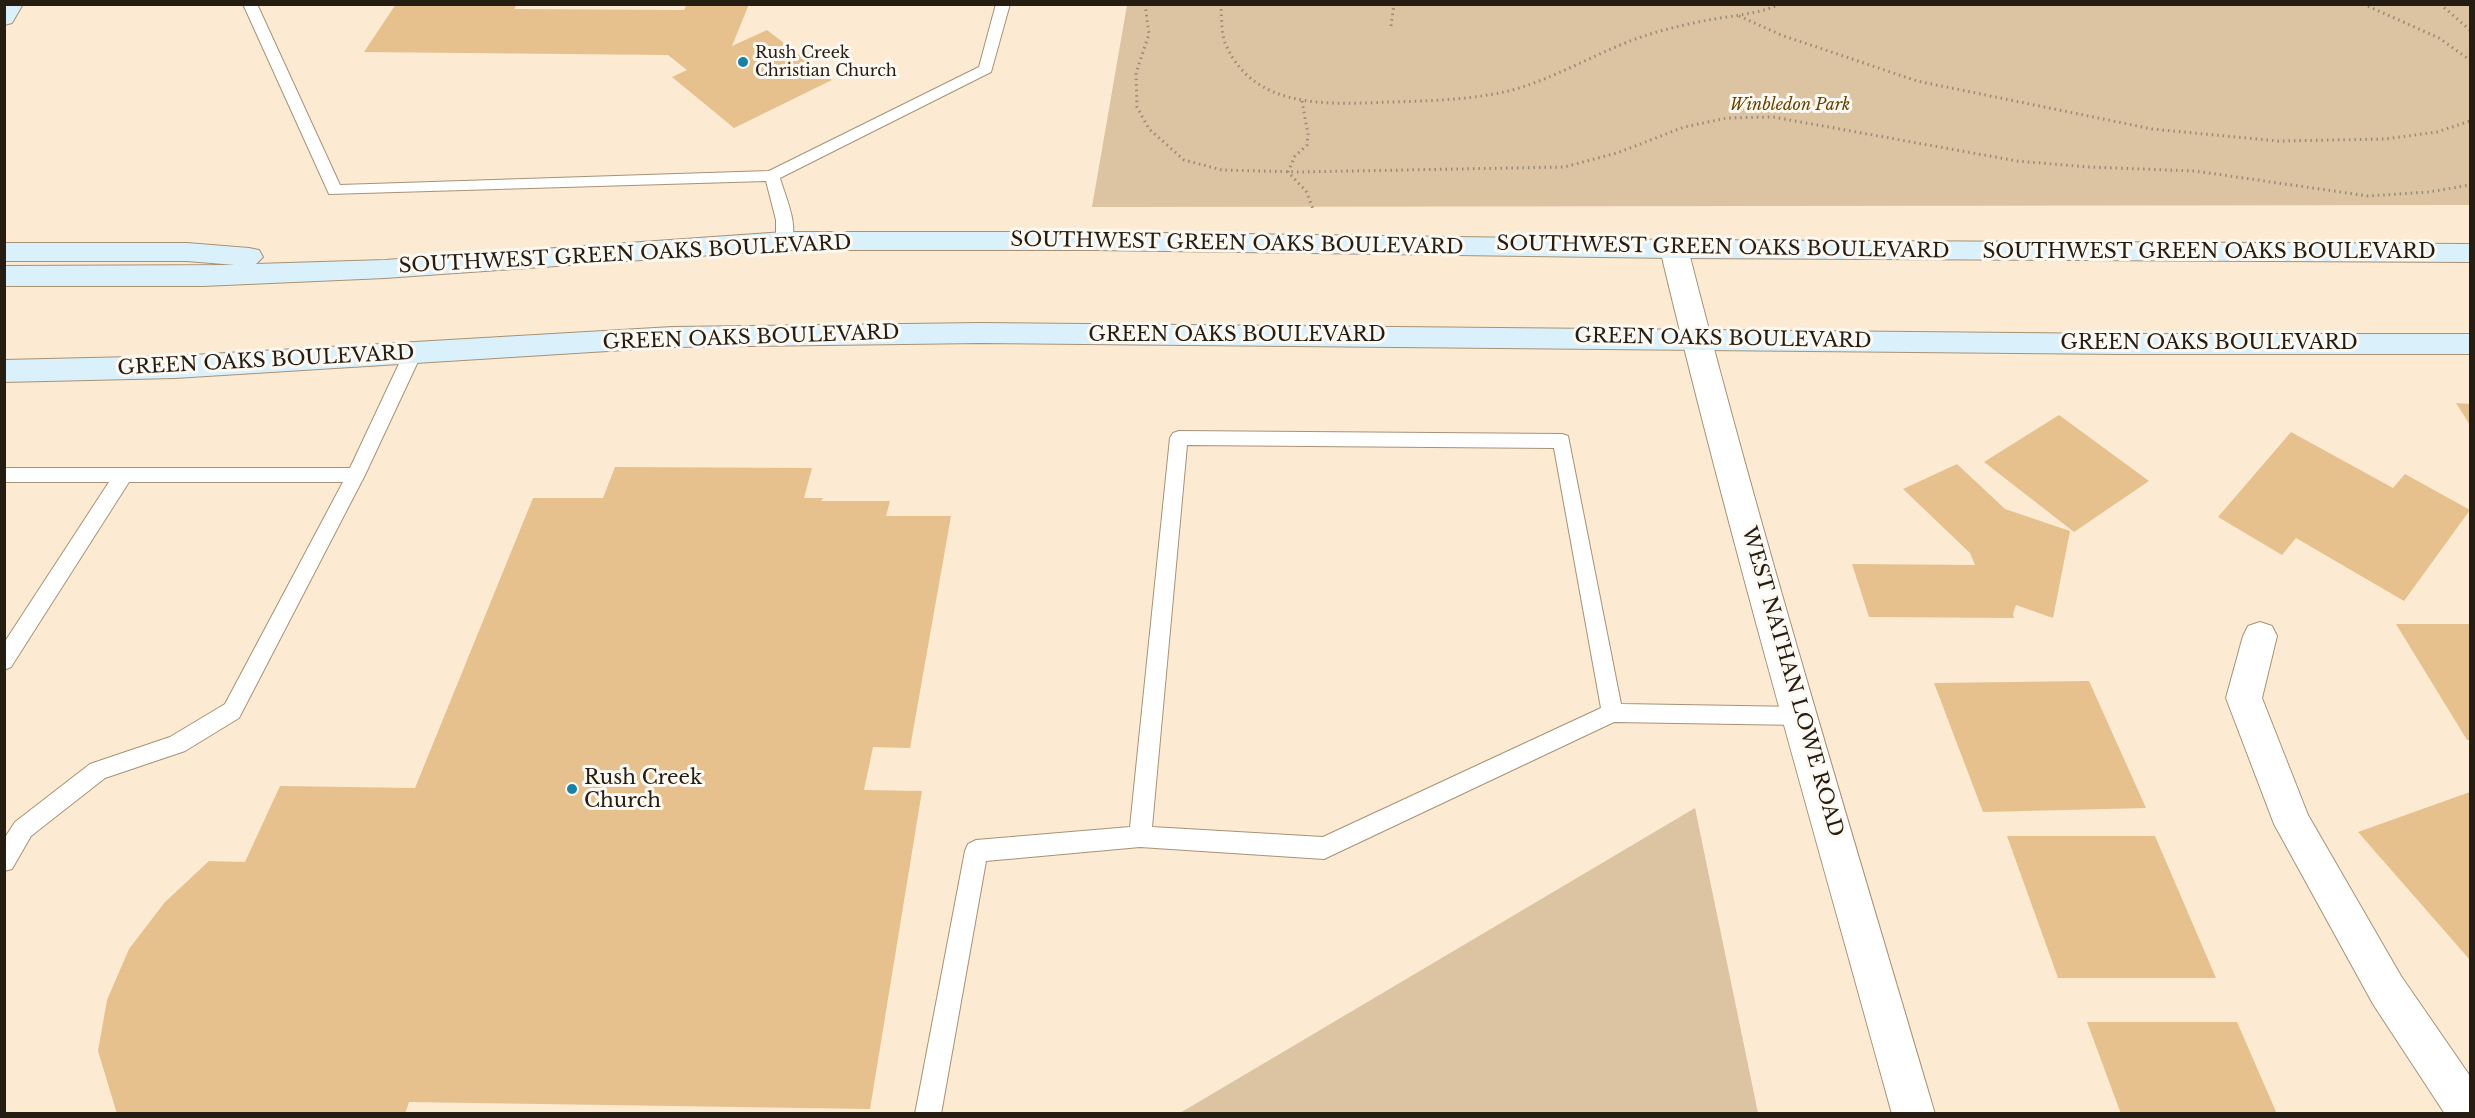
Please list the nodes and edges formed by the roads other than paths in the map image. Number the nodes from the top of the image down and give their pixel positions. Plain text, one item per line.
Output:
1 (12, 4) edge
2 (250, 4) edge
3 (1003, 4) edge
4 (4, 18) edge
5 (772, 176) junction
6 (784, 241) junction
7 (1674, 249) junction
8 (4, 252) edge
9 (2470, 253) edge
10 (385, 268) junction
11 (4, 276) edge
12 (1696, 338) junction
13 (2470, 344) edge
14 (413, 353) junction
15 (4, 371) edge
16 (4, 475) edge
17 (124, 475) junction
18 (356, 475) junction
19 (2260, 636) dead end
20 (4, 661) edge
21 (1612, 713) junction
22 (1800, 716) junction
23 (1140, 837) junction
24 (4, 861) edge
25 (928, 1113) edge
26 (1914, 1113) edge
27 (2470, 1113) edge

1 - 4 main road
2 - 5 lane
3 - 5 lane
5 - 6 lane
6 - 7 main road, SOUTHWEST GREEN OAKS BOULEVARD
6 - 10 main road, SOUTHWEST GREEN OAKS BOULEVARD
7 - 9 main road, SOUTHWEST GREEN OAKS BOULEVARD
7 - 12 street, WEST NATHAN LOWE ROAD
8 - 10 main road
10 - 11 main road, SOUTHWEST GREEN OAKS BOULEVARD
12 - 13 main road, GREEN OAKS BOULEVARD
12 - 14 main road, GREEN OAKS BOULEVARD
12 - 22 street, WEST NATHAN LOWE ROAD
14 - 15 main road, GREEN OAKS BOULEVARD
14 - 18 lane
16 - 17 lane
17 - 18 lane
17 - 20 lane
18 - 24 lane
19 - 27 street
21 - 22 lane
21 - 23 lane
21 - 23 lane
22 - 26 street, WEST NATHAN LOWE ROAD
23 - 25 lane

